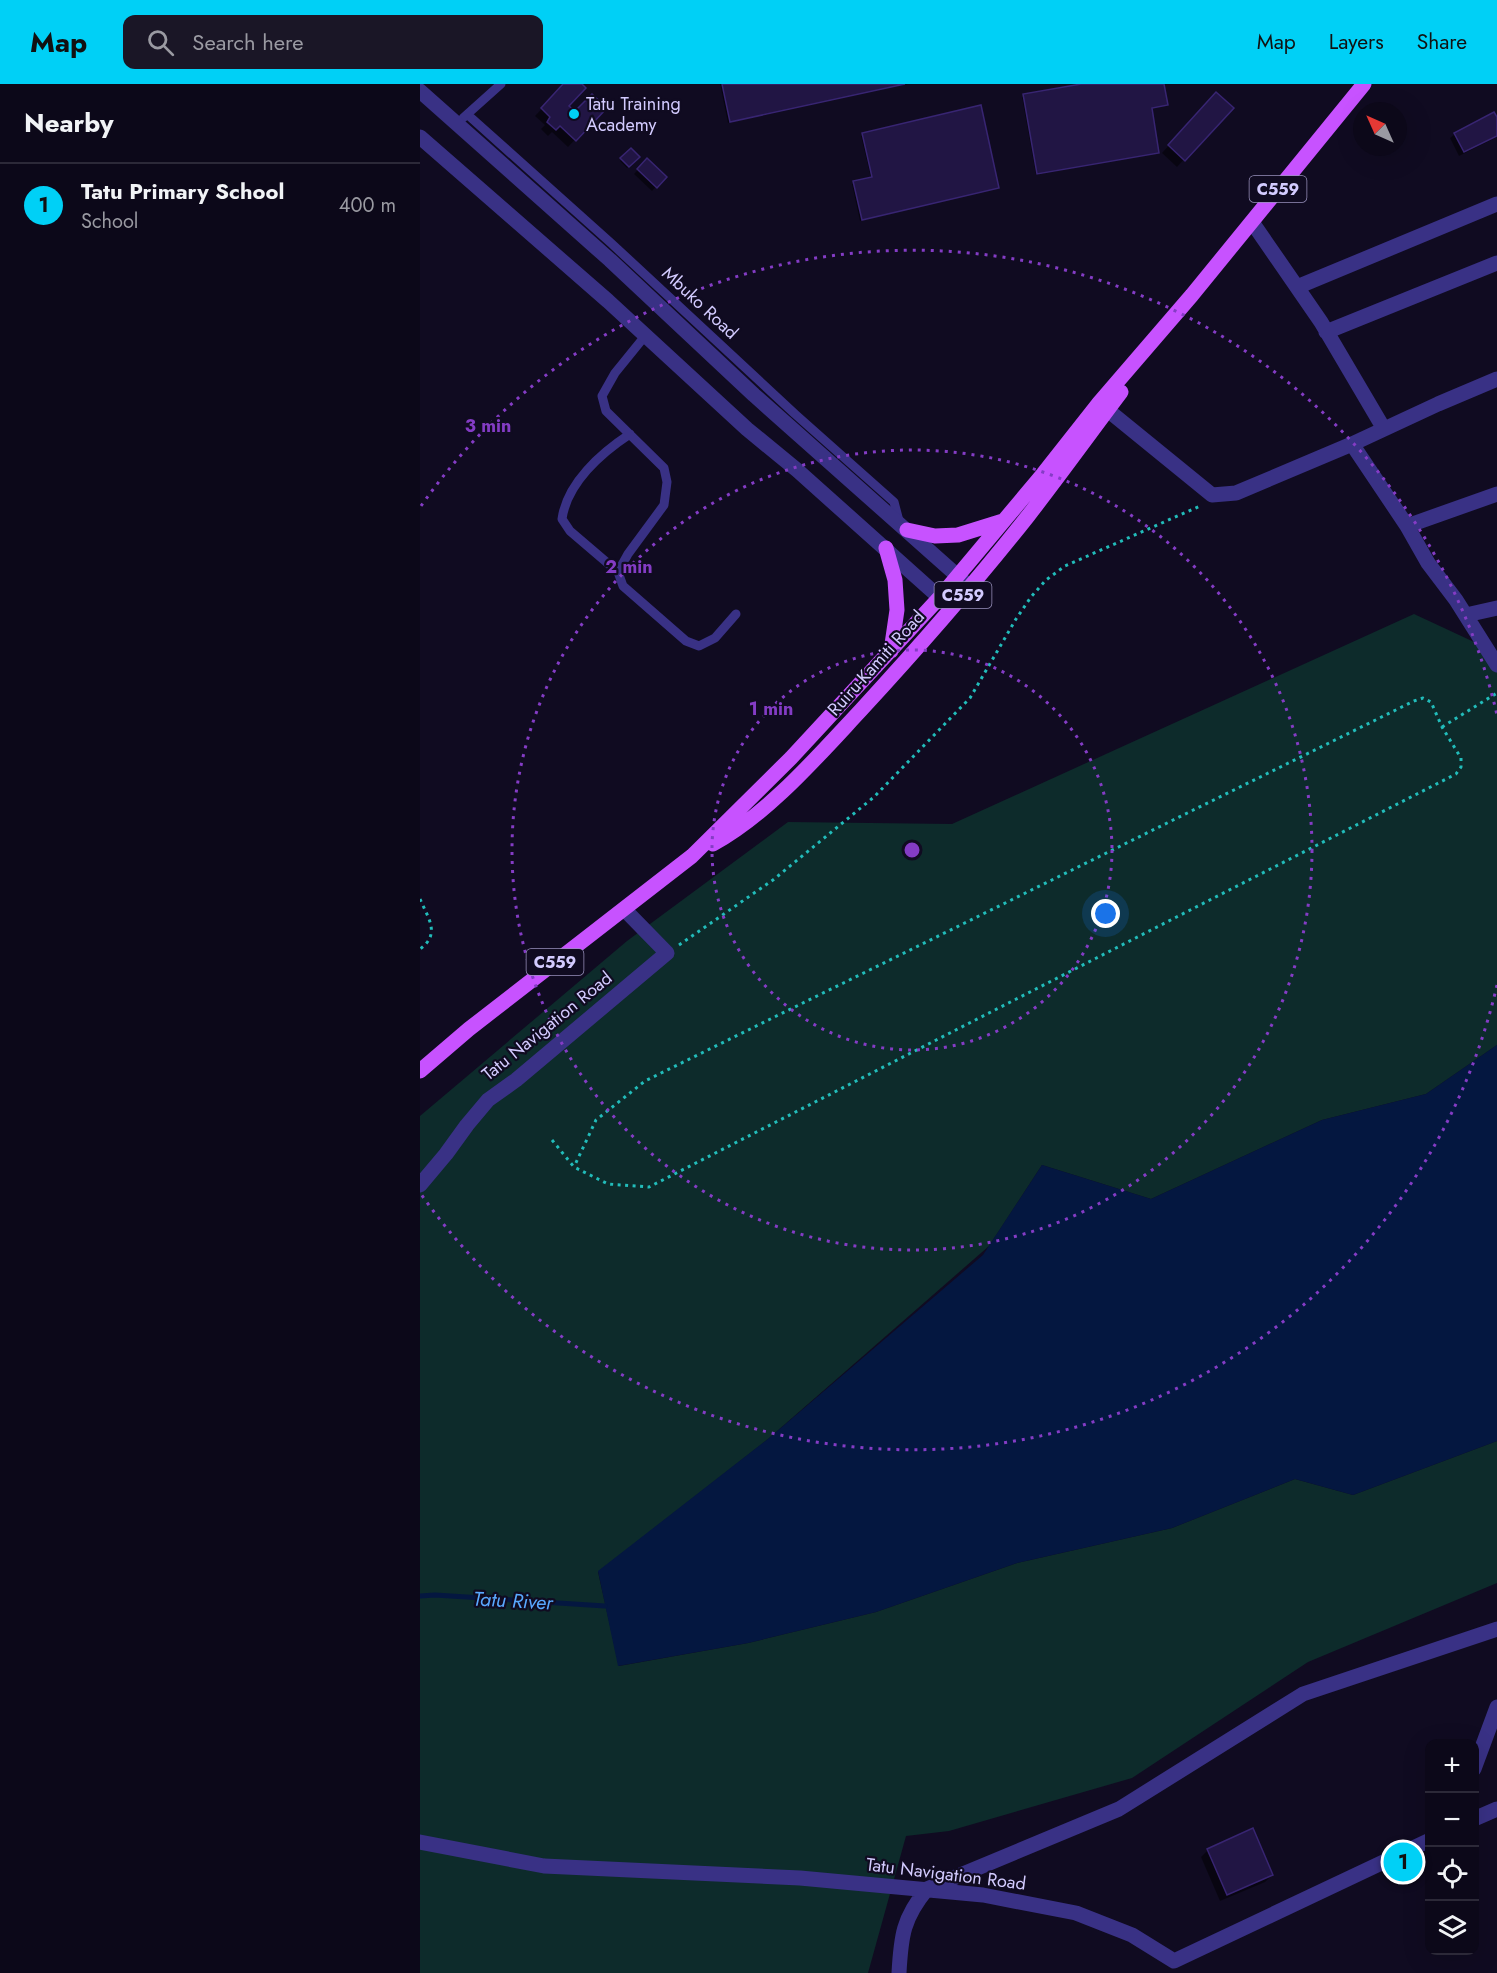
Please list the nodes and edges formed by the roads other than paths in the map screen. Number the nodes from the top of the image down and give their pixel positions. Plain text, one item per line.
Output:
1 (501, 84) edge
2 (1364, 84) edge
3 (420, 91) edge
4 (462, 119) junction
5 (420, 137) edge
6 (1497, 204) edge
7 (1251, 222) junction
8 (1497, 263) edge
9 (1297, 287) junction
10 (1326, 332) junction
11 (645, 336) junction
12 (1497, 379) edge
13 (1103, 406) junction
14 (1384, 429) junction
15 (630, 434) junction
16 (1352, 444) junction
17 (1497, 494) edge
18 (885, 510) junction
19 (1004, 521) junction
20 (903, 526) junction
21 (1407, 526) junction
22 (866, 531) junction
23 (886, 548) junction
24 (618, 572) junction
25 (958, 576) junction
26 (970, 587) junction
27 (946, 603) junction
28 (1497, 608) edge
29 (736, 614) dead end
30 (1466, 615) junction
31 (891, 651) junction
32 (1497, 665) edge
33 (692, 856) junction
34 (624, 909) junction
35 (420, 1071) edge
36 (420, 1185) edge
37 (1497, 1629) edge
38 (1497, 1707) edge
39 (1479, 1756) edge
40 (1497, 1809) edge
41 (1479, 1817) edge
42 (420, 1842) edge
43 (1425, 1842) edge
44 (927, 1889) junction
45 (1176, 1967) edge
46 (899, 1973) edge

1 - 4 lane
2 - 7 main road, Ruiru-Kamiti Road / C559
3 - 4 street
4 - 18 street
4 - 20 lane, Mbuko Road
5 - 11 street
6 - 9 street
7 - 9 street
7 - 13 main road, Ruiru-Kamiti Road / C559
8 - 10 street
9 - 10 street
10 - 14 street
11 - 15 lane
11 - 22 street
12 - 14 street
13 - 16 street
13 - 19 main road, Ruiru-Kamiti Road / C559
13 - 26 main road, Ruiru-Kamiti Road / C559
14 - 16 street
15 - 24 lane
15 - 24 lane
16 - 21 street
17 - 21 street
18 - 20 street
18 - 22 street
19 - 20 main road
19 - 25 main road, Ruiru-Kamiti Road / C559
20 - 25 street
21 - 30 street
22 - 23 street
23 - 27 street
23 - 31 main road
24 - 29 lane
25 - 26 street
25 - 27 main road, Ruiru-Kamiti Road / C559
26 - 27 main road, Ruiru-Kamiti Road / C559
27 - 31 main road, Ruiru-Kamiti Road / C559
27 - 33 main road, Ruiru-Kamiti Road / C559
28 - 30 street
30 - 32 street
31 - 33 main road, Ruiru-Kamiti Road / C559
33 - 34 main road, Ruiru-Kamiti Road / C559
34 - 35 main road, Ruiru-Kamiti Road / C559
34 - 36 street, Tatu Navigation Road
37 - 44 street
38 - 39 street
40 - 41 street
42 - 44 street, Tatu Navigation Road
43 - 45 street, Tatu Navigation Road
44 - 45 street, Tatu Navigation Road
44 - 46 street

